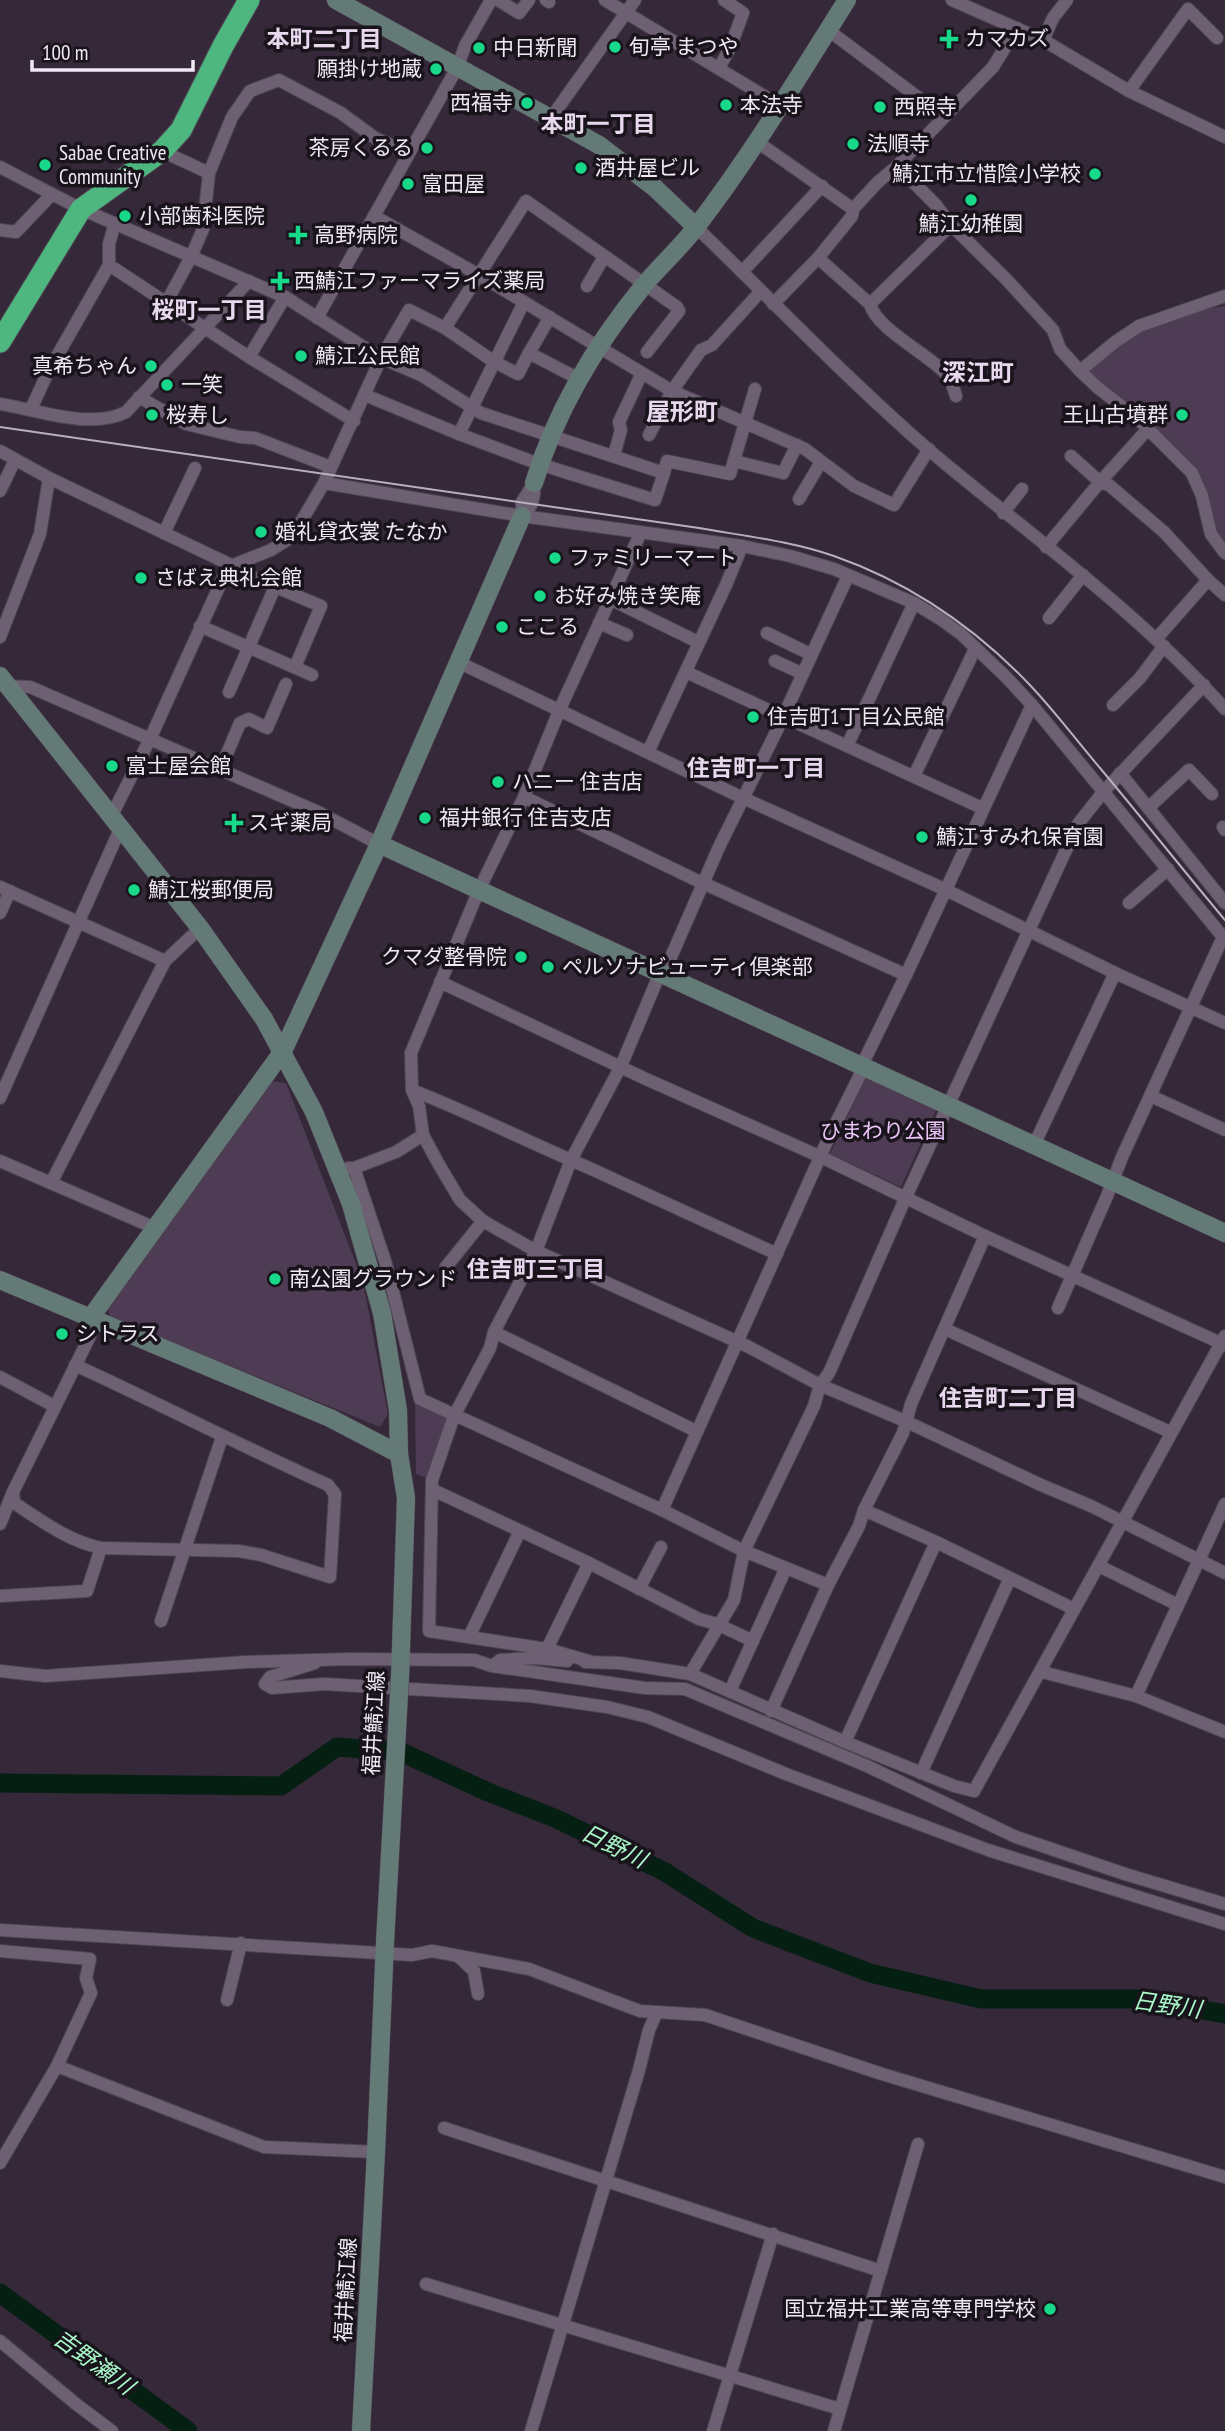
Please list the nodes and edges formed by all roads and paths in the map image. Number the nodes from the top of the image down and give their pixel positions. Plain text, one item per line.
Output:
1 (252, 0) edge
2 (336, 0) edge
3 (491, 0) edge
4 (498, 0) edge
5 (529, 0) edge
6 (605, 0) edge
7 (635, 0) edge
8 (724, 0) edge
9 (847, 0) edge
10 (953, 0) edge
11 (1067, 0) edge
12 (626, 12) junction
13 (1017, 28) junction
14 (828, 30) junction
15 (1217, 38) dead end
16 (1044, 40) junction
17 (458, 66) junction
18 (719, 68) junction
19 (1129, 91) junction
20 (779, 105) junction
21 (943, 116) junction
22 (551, 118) junction
23 (1225, 137) edge
24 (756, 141) junction
25 (166, 153) junction
26 (408, 153) junction
27 (897, 166) junction
28 (0, 167) edge
29 (209, 173) junction
30 (822, 186) junction
31 (52, 194) junction
32 (81, 209) junction
33 (853, 209) junction
34 (374, 216) junction
35 (115, 223) junction
36 (951, 225) junction
37 (696, 227) junction
38 (0, 229) edge
39 (191, 257) junction
40 (604, 257) junction
41 (818, 258) junction
42 (109, 265) junction
43 (742, 272) junction
44 (479, 275) junction
45 (249, 281) junction
46 (587, 286) dead end
47 (644, 286) junction
48 (761, 291) junction
49 (1225, 296) edge
50 (285, 297) junction
51 (524, 302) junction
52 (166, 303) junction
53 (773, 304) junction
54 (870, 304) junction
55 (550, 317) junction
56 (317, 318) junction
57 (205, 327) junction
58 (445, 328) junction
59 (1, 339) edge
60 (598, 346) junction
61 (647, 352) dead end
62 (529, 354) junction
63 (250, 357) junction
64 (381, 358) junction
65 (493, 361) junction
66 (1080, 371) junction
67 (642, 373) junction
68 (579, 379) junction
69 (755, 389) dead end
70 (673, 391) junction
71 (365, 396) junction
72 (956, 396) dead end
73 (139, 397) junction
74 (0, 404) edge
75 (470, 407) junction
76 (31, 409) junction
77 (354, 421) junction
78 (743, 423) junction
79 (1148, 429) junction
80 (458, 434) junction
81 (551, 435) junction
82 (649, 435) dead end
83 (797, 445) junction
84 (929, 449) junction
85 (0, 452) edge
86 (614, 455) junction
87 (1071, 456) dead end
88 (15, 460) junction
89 (734, 461) junction
90 (821, 462) junction
91 (539, 464) junction
92 (331, 467) junction
93 (195, 468) dead end
94 (664, 473) junction
95 (49, 478) junction
96 (1100, 482) junction
97 (534, 483) joint
98 (324, 484) junction
99 (1022, 489) dead end
100 (0, 491) edge
101 (799, 499) dead end
102 (1003, 513) junction
103 (522, 516) junction
104 (641, 532) junction
105 (164, 533) junction
106 (742, 546) junction
107 (1046, 547) junction
108 (1225, 553) edge
109 (229, 566) junction
110 (1083, 575) junction
111 (848, 576) junction
112 (1208, 580) junction
113 (275, 587) junction
114 (1225, 595) edge
115 (610, 599) junction
116 (914, 603) junction
117 (1049, 618) dead end
118 (599, 623) junction
119 (200, 626) junction
120 (767, 633) dead end
121 (627, 635) dead end
122 (0, 637) edge
123 (698, 642) junction
124 (1160, 642) junction
125 (249, 647) junction
126 (975, 649) junction
127 (810, 653) junction
128 (775, 661) dead end
129 (458, 662) junction
130 (295, 667) junction
131 (686, 672) junction
132 (802, 673) junction
133 (312, 675) dead end
134 (2, 682) edge
135 (286, 684) dead end
136 (1203, 685) junction
137 (229, 692) dead end
138 (1031, 705) junction
139 (1113, 705) dead end
140 (1225, 709) edge
141 (559, 711) junction
142 (783, 716) junction
143 (150, 739) junction
144 (847, 746) junction
145 (648, 752) junction
146 (220, 770) junction
147 (1120, 773) junction
148 (914, 776) junction
149 (1104, 791) junction
150 (1212, 794) dead end
151 (524, 797) junction
152 (743, 798) junction
153 (982, 808) junction
154 (1148, 808) junction
155 (117, 821) junction
156 (379, 844) junction
157 (1168, 869) junction
158 (703, 883) junction
159 (5, 889) edge
160 (944, 889) junction
161 (479, 890) junction
162 (1129, 903) dead end
163 (1225, 903) edge
164 (0, 914) edge
165 (78, 922) junction
166 (200, 928) junction
167 (1030, 931) junction
168 (165, 961) junction
169 (660, 973) junction
170 (1115, 973) junction
171 (906, 975) junction
172 (440, 982) junction
173 (1192, 1007) junction
174 (1225, 1023) edge
175 (283, 1051) junction
176 (862, 1065) junction
177 (621, 1066) junction
178 (412, 1090) junction
179 (1151, 1097) junction
180 (0, 1098) edge
181 (948, 1106) junction
182 (1225, 1130) edge
183 (423, 1135) junction
184 (1034, 1145) junction
185 (821, 1157) junction
186 (571, 1160) junction
187 (0, 1161) edge
188 (336, 1167) junction
189 (354, 1168) junction
190 (1113, 1181) junction
191 (51, 1183) junction
192 (905, 1199) junction
193 (483, 1221) junction
194 (155, 1228) junction
195 (1225, 1233) edge
196 (985, 1236) junction
197 (536, 1251) junction
198 (777, 1254) junction
199 (446, 1267) dead end
200 (1072, 1275) junction
201 (0, 1280) edge
202 (1058, 1308) dead end
203 (91, 1317) junction
204 (945, 1329) junction
205 (495, 1332) junction
206 (1224, 1341) edge
207 (738, 1343) junction
208 (75, 1365) junction
209 (0, 1377) edge
210 (820, 1385) junction
211 (54, 1406) junction
212 (454, 1416) junction
213 (905, 1421) junction
214 (696, 1431) junction
215 (1170, 1432) junction
216 (222, 1437) junction
217 (399, 1454) junction
218 (0, 1487) edge
219 (433, 1490) junction
220 (13, 1492) junction
221 (1225, 1504) edge
222 (662, 1510) junction
223 (864, 1510) junction
224 (1122, 1523) junction
225 (0, 1524) edge
226 (520, 1531) junction
227 (936, 1542) junction
228 (662, 1547) dead end
229 (101, 1548) junction
230 (185, 1549) junction
231 (744, 1551) junction
232 (1198, 1562) junction
233 (589, 1563) junction
234 (1099, 1566) junction
235 (786, 1568) junction
236 (1225, 1573) edge
237 (1010, 1578) junction
238 (828, 1585) junction
239 (639, 1589) junction
240 (0, 1596) edge
241 (1178, 1605) junction
242 (1074, 1609) junction
243 (162, 1620) dead end
244 (718, 1625) junction
245 (469, 1637) junction
246 (753, 1641) junction
247 (547, 1649) junction
248 (325, 1660) junction
249 (592, 1662) junction
250 (492, 1666) junction
251 (400, 1668) junction
252 (0, 1671) edge
253 (1042, 1672) junction
254 (690, 1674) junction
255 (730, 1691) junction
256 (1136, 1696) junction
257 (771, 1711) junction
258 (1224, 1728) edge
259 (845, 1742) junction
260 (921, 1773) junction
261 (1225, 1904) edge
262 (1225, 1924) edge
263 (0, 1930) edge
264 (241, 1943) junction
265 (385, 1948) junction
266 (0, 1951) edge
267 (458, 1956) junction
268 (478, 1994) dead end
269 (227, 2000) dead end
270 (657, 2012) junction
271 (57, 2066) junction
272 (444, 2128) dead end
273 (918, 2144) dead end
274 (376, 2152) junction
275 (0, 2163) edge
276 (1225, 2177) edge
277 (606, 2179) junction
278 (774, 2234) junction
279 (881, 2271) junction
280 (426, 2284) dead end
281 (562, 2325) junction
282 (0, 2341) edge
283 (731, 2376) junction
284 (840, 2409) junction
285 (112, 2431) edge
286 (361, 2431) edge
287 (531, 2431) edge
288 (713, 2431) edge
289 (834, 2431) edge

1 - 25 highway
1 - 32 highway
2 - 17 street
3 - 17 street
4 - 5 street
6 - 12 street
7 - 12 street
8 - 18 street
9 - 14 street
10 - 13 street
11 - 16 street
12 - 18 street
12 - 22 street
13 - 16 street
13 - 21 street
14 - 20 street
14 - 21 street
15 - 19 street
16 - 19 street
17 - 22 street
17 - 26 street
18 - 20 street
19 - 23 street
20 - 24 street
21 - 27 street
22 - 37 street
24 - 30 street
24 - 37 street
25 - 29 street
25 - 32 highway
26 - 29 street
26 - 34 street
27 - 33 street
27 - 36 street
28 - 31 street
29 - 39 street
30 - 33 street
30 - 43 street
31 - 32 street
31 - 38 street
32 - 35 street
32 - 59 highway
33 - 41 street
34 - 44 street
34 - 56 street
35 - 39 street
35 - 42 street
36 - 54 street
36 - 66 street
37 - 43 street
37 - 47 street
39 - 45 street
39 - 52 street
40 - 44 street
40 - 46 street
40 - 47 street
41 - 53 street
41 - 54 street
42 - 52 street
42 - 76 street
43 - 48 street
44 - 51 street
44 - 58 street
45 - 50 street
45 - 57 street
47 - 60 street
47 - 61 street
48 - 53 street
48 - 70 street
49 - 66 street
50 - 56 street
50 - 63 street
51 - 55 street
51 - 65 street
52 - 57 street
53 - 84 street
54 - 72 street
55 - 60 street
55 - 62 street
56 - 64 street
57 - 63 street
57 - 73 street
58 - 64 street
58 - 65 street
60 - 67 street
60 - 68 street
62 - 65 street
62 - 68 street
63 - 77 street
64 - 71 street
64 - 75 street
65 - 75 street
66 - 79 street
67 - 70 street
67 - 86 street
68 - 81 street
69 - 78 street
70 - 78 street
70 - 82 street
71 - 77 street
71 - 80 street
73 - 76 street
73 - 92 street
74 - 76 street
75 - 80 street
75 - 81 street
77 - 92 street
78 - 83 street
78 - 89 street
79 - 96 street
79 - 108 street
80 - 91 street
81 - 86 street
81 - 91 street
83 - 89 street
83 - 90 street
84 - 90 street
84 - 102 street
85 - 88 street
86 - 94 street
87 - 96 street
88 - 95 street
88 - 100 street
89 - 94 street
90 - 101 street
91 - 94 street
91 - 97 street
92 - 98 street
93 - 105 street
95 - 105 street
95 - 122 street
96 - 107 street
96 - 112 street
97 - 103 street
98 - 103 street
98 - 109 street
99 - 102 street
102 - 107 street
103 - 104 street
103 - 129 street
104 - 106 street
104 - 115 street
105 - 109 street
106 - 111 street
106 - 123 street
107 - 110 street
109 - 113 street
109 - 119 street
110 - 117 street
110 - 124 street
111 - 116 street
111 - 127 street
112 - 114 street
112 - 124 street
113 - 125 street
113 - 130 street
115 - 118 street
115 - 123 street
116 - 126 street
116 - 144 street
118 - 121 street
118 - 141 street
119 - 125 street
119 - 143 street
120 - 127 street
123 - 131 street
124 - 136 street
124 - 139 street
125 - 130 street
125 - 137 street
126 - 138 street
126 - 148 street
127 - 132 street
128 - 132 street
129 - 141 street
129 - 156 street
130 - 133 street
131 - 142 street
131 - 145 street
132 - 142 street
134 - 143 street
134 - 155 street, 福井鯖江線
135 - 146 street
136 - 140 street
136 - 147 street
138 - 149 street
138 - 153 street
141 - 145 street
141 - 151 street
142 - 144 street
142 - 152 street
143 - 146 street
143 - 155 street
144 - 148 street
145 - 152 street
146 - 156 street
147 - 149 street
147 - 154 street
148 - 153 street
149 - 157 street
149 - 167 street
150 - 154 street
151 - 158 street
151 - 161 street
152 - 158 street
152 - 160 street
153 - 160 street
154 - 163 street
155 - 165 street
155 - 166 street, 福井鯖江線
156 - 161 street
156 - 175 street
157 - 162 street
157 - 173 street
158 - 169 street
158 - 171 street
159 - 164 street
159 - 165 street
160 - 167 street
160 - 171 street
161 - 169 street
161 - 172 street
165 - 168 street
165 - 180 street
166 - 168 street
166 - 175 street, 福井鯖江線
167 - 170 street
167 - 181 street
168 - 191 street
169 - 176 street
169 - 177 street
170 - 173 street
170 - 184 street
171 - 176 street
172 - 177 street
172 - 178 street
173 - 174 street
173 - 179 street
175 - 188 street, 福井鯖江線
175 - 194 street
176 - 181 street
176 - 185 street
177 - 185 street
177 - 186 street
178 - 183 street
178 - 186 street
179 - 182 street
179 - 190 street
181 - 184 street
181 - 192 street
183 - 189 street
183 - 193 street
184 - 190 street
185 - 192 street
185 - 198 street
186 - 197 street
186 - 198 street
187 - 191 street
188 - 189 street
188 - 217 street, 福井鯖江線
189 - 212 street
190 - 195 street
190 - 200 street
191 - 194 street
192 - 196 street
192 - 210 street
193 - 197 street
193 - 199 street
194 - 203 street
196 - 200 street
196 - 204 street
197 - 205 street
197 - 207 street
198 - 207 street
200 - 202 street
200 - 206 street
201 - 203 street
203 - 208 street
203 - 217 street
204 - 213 street
204 - 215 street
205 - 212 street
205 - 214 street
206 - 215 street
207 - 210 street
207 - 214 street
208 - 211 street
208 - 216 street
209 - 211 street
210 - 213 street
210 - 231 street
211 - 220 street
212 - 219 street
212 - 222 street
213 - 223 street
213 - 224 street
214 - 222 street
215 - 224 street
216 - 230 street
216 - 230 street
217 - 251 street, 福井鯖江線
218 - 220 street
219 - 226 street
219 - 245 street
220 - 225 street
220 - 229 street
221 - 232 street
222 - 231 street
223 - 227 street
223 - 238 street
224 - 232 street
224 - 234 street
226 - 233 street
226 - 245 street
227 - 237 street
227 - 259 street
228 - 239 street
229 - 230 street
229 - 240 street
230 - 243 street
231 - 235 street
231 - 244 street
232 - 236 street
232 - 241 street
233 - 239 street
233 - 247 street
234 - 241 street
234 - 242 street
235 - 238 street
235 - 246 street
237 - 242 street
237 - 260 street
238 - 257 street
239 - 244 street
241 - 256 street
242 - 253 street
244 - 246 street
244 - 254 street
245 - 247 street
246 - 255 street
247 - 249 street
248 - 251 street
248 - 252 street
248 - 262 street
249 - 250 street
249 - 254 street
250 - 251 street
250 - 261 street
251 - 265 street, 福井鯖江線, bridge
253 - 256 street
253 - 260 street
254 - 255 street
255 - 257 street
256 - 258 street
257 - 259 street
259 - 260 street
263 - 264 street
264 - 265 street
264 - 269 street
265 - 267 street
265 - 274 street, 福井鯖江線
266 - 271 street
267 - 268 street
267 - 270 street
270 - 276 street
270 - 277 street
271 - 274 street
271 - 275 street
272 - 277 street
273 - 279 street
274 - 286 street, 福井鯖江線
277 - 278 street
277 - 281 street
278 - 279 street
278 - 283 street
279 - 284 street
280 - 281 street
281 - 283 street
281 - 287 street
282 - 285 street
283 - 284 street
283 - 288 street
284 - 289 street

